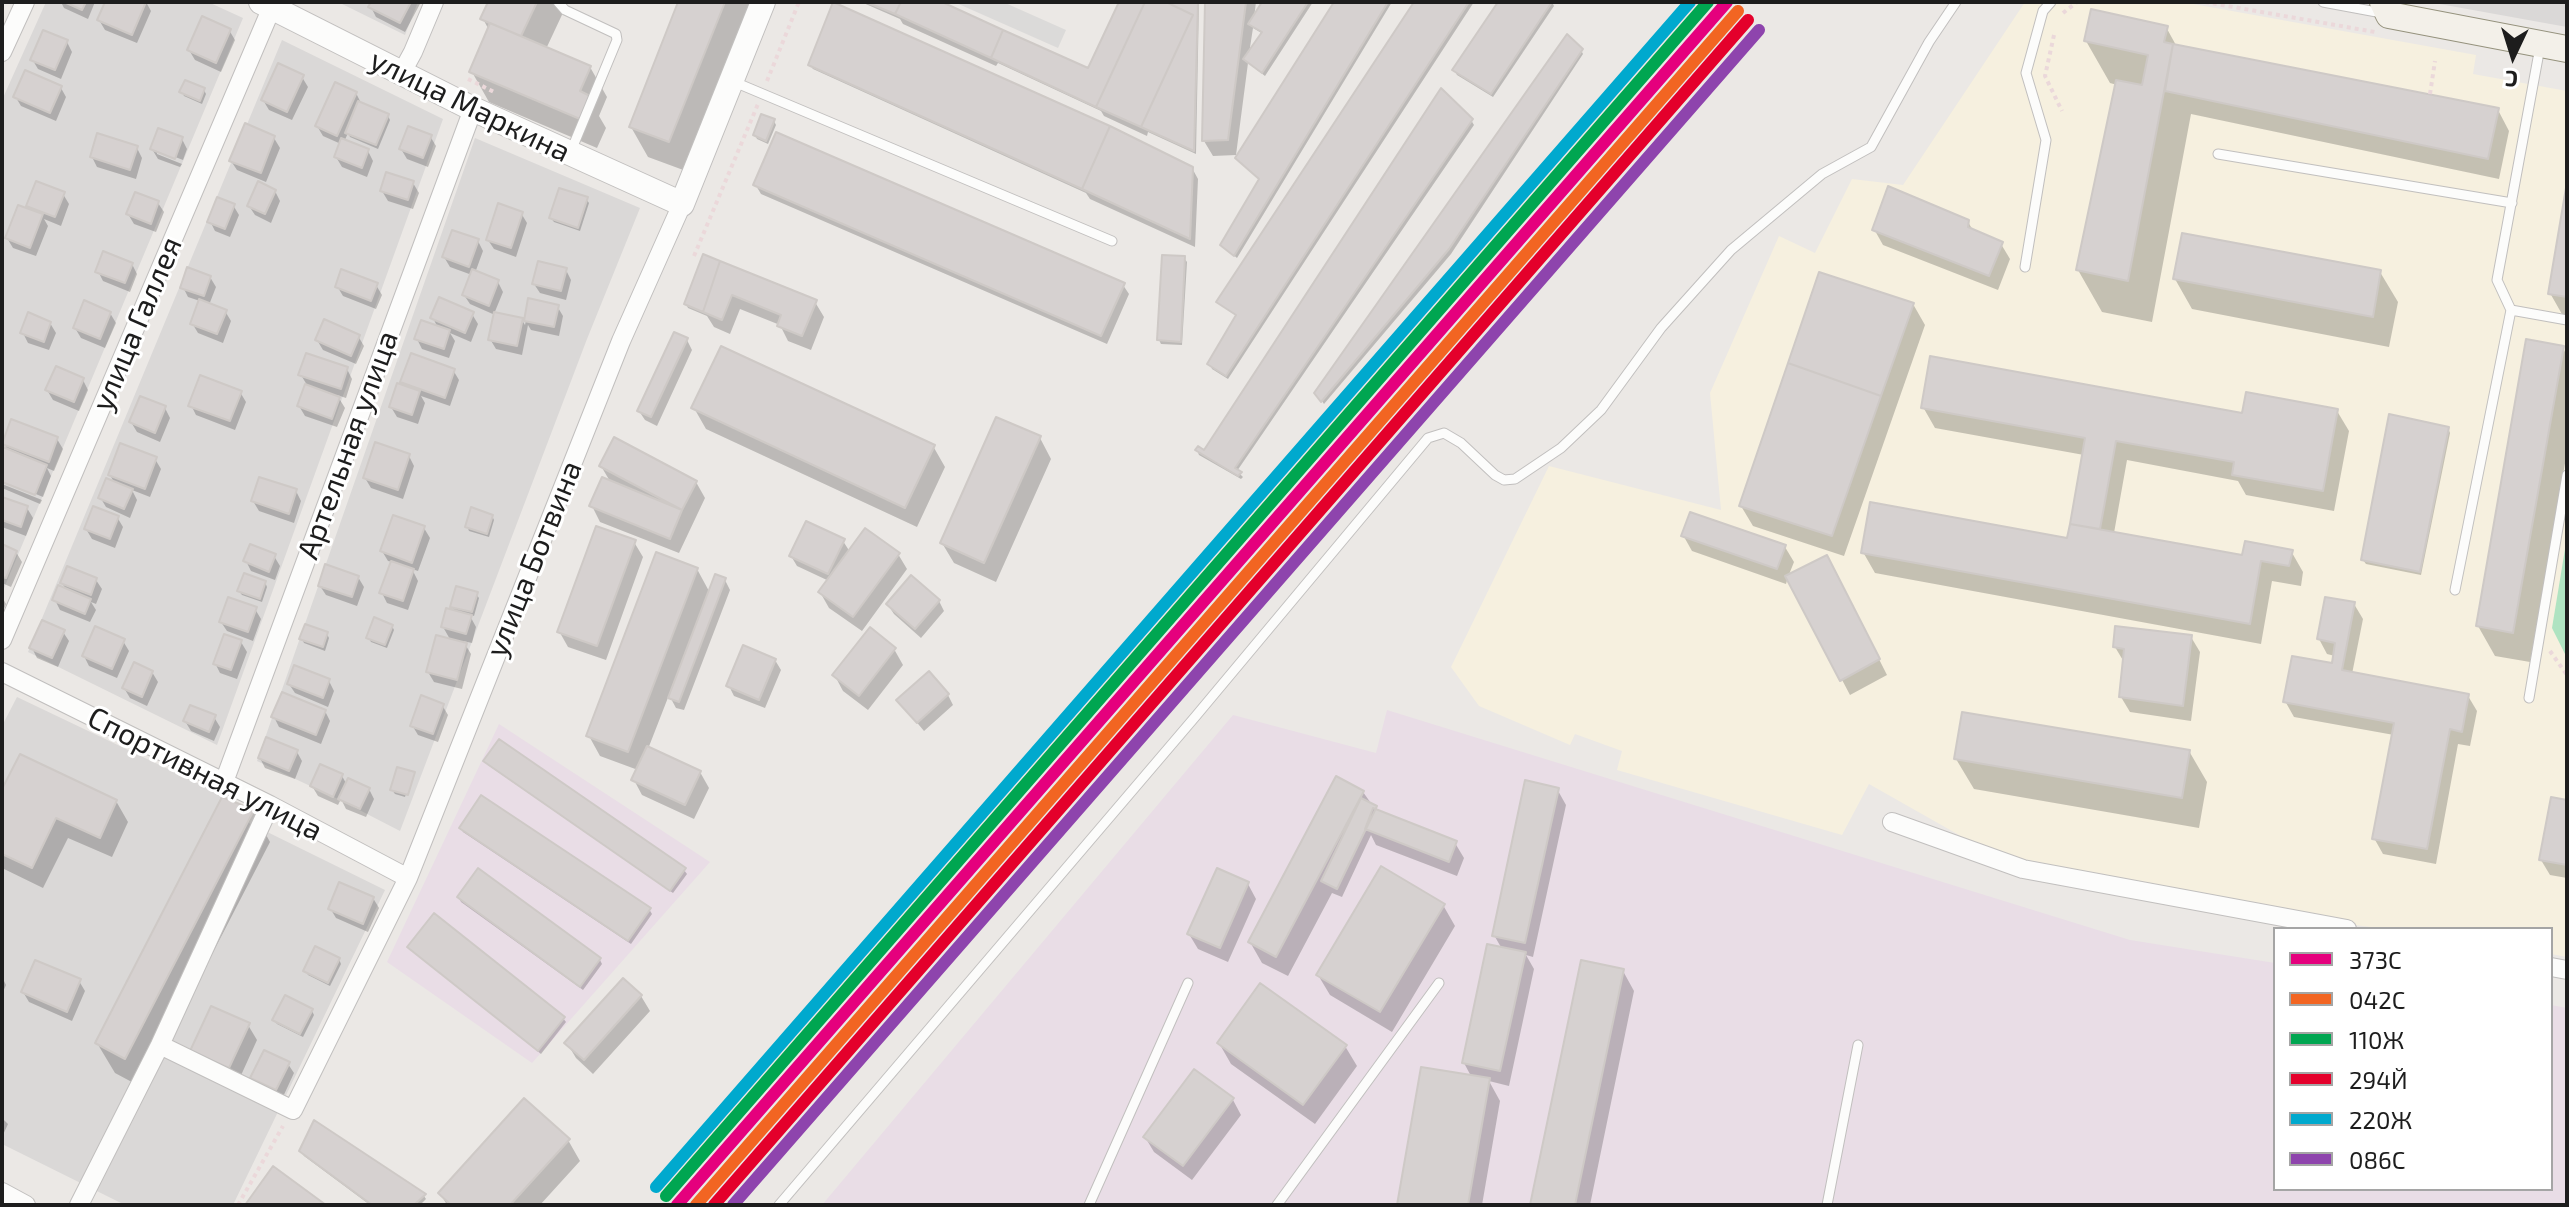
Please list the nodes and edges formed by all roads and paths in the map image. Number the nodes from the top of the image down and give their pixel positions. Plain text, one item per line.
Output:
1 (25, 2) edge
2 (434, 2) edge
3 (558, 2) edge
4 (763, 2) edge
5 (799, 2) edge
6 (1956, 2) edge
7 (2051, 2) edge
8 (2077, 2) edge
9 (2323, 2) edge
10 (266, 5) edge
11 (2386, 8) edge
12 (2057, 18) dead end
13 (2054, 32) dead end
14 (2541, 44) junction
15 (2567, 49) edge
16 (2, 52) edge
17 (2435, 61) dead end
18 (401, 74) junction
19 (468, 79) dead end
20 (731, 81) junction
21 (496, 93) dead end
22 (763, 94) junction
23 (2430, 94) dead end
24 (473, 109) junction
25 (2062, 111) dead end
26 (569, 154) junction
27 (2218, 154) dead end
28 (2512, 203) junction
29 (682, 204) junction
30 (1112, 241) dead end
31 (694, 256) dead end
32 (2025, 267) dead end
33 (2511, 310) junction
34 (2567, 320) edge
35 (2567, 475) edge
36 (2455, 590) dead end
37 (2540, 635) junction
38 (2, 640) edge
39 (2, 672) edge
40 (2567, 675) edge
41 (2529, 698) dead end
42 (224, 782) junction
43 (270, 805) junction
44 (1892, 822) dead end
45 (408, 878) junction
46 (2336, 927) edge
47 (1188, 983) dead end
48 (1439, 983) dead end
49 (160, 1045) junction
50 (1858, 1045) dead end
51 (293, 1110) junction
52 (2, 1192) edge
53 (26, 1205) edge
54 (79, 1205) edge
55 (238, 1205) edge
56 (779, 1205) edge
57 (1089, 1205) edge
58 (1277, 1205) edge
59 (1827, 1205) edge

1 - 16 street
2 - 18 street
3 - 26 lane
4 - 20 street, улица Ботвина
5 - 22 path
6 - 56 lane
7 - 32 lane
8 - 12 path
9 - 11 lane
10 - 18 street, улица Маркина
10 - 38 street, улица Галлея
11 - 14 main road
13 - 25 path
14 - 15 main road
14 - 28 lane
17 - 23 path
18 - 24 street, улица Маркина
19 - 21 path
20 - 22 lane
20 - 29 street, улица Ботвина
22 - 30 lane
22 - 31 path
24 - 26 street, улица Маркина
24 - 42 street, Артельная улица
26 - 29 street, улица Маркина
27 - 28 lane
28 - 33 lane
29 - 45 street, улица Ботвина
33 - 34 lane
33 - 36 lane
35 - 37 lane
37 - 40 path
37 - 41 lane
39 - 42 street, Спортивная улица
42 - 43 street, Спортивная улица
43 - 45 street, Спортивная улица
43 - 49 street
44 - 46 street
45 - 51 street, улица Ботвина
47 - 57 lane
48 - 58 lane
49 - 51 street
49 - 54 street
50 - 59 lane
51 - 55 path
52 - 53 street

